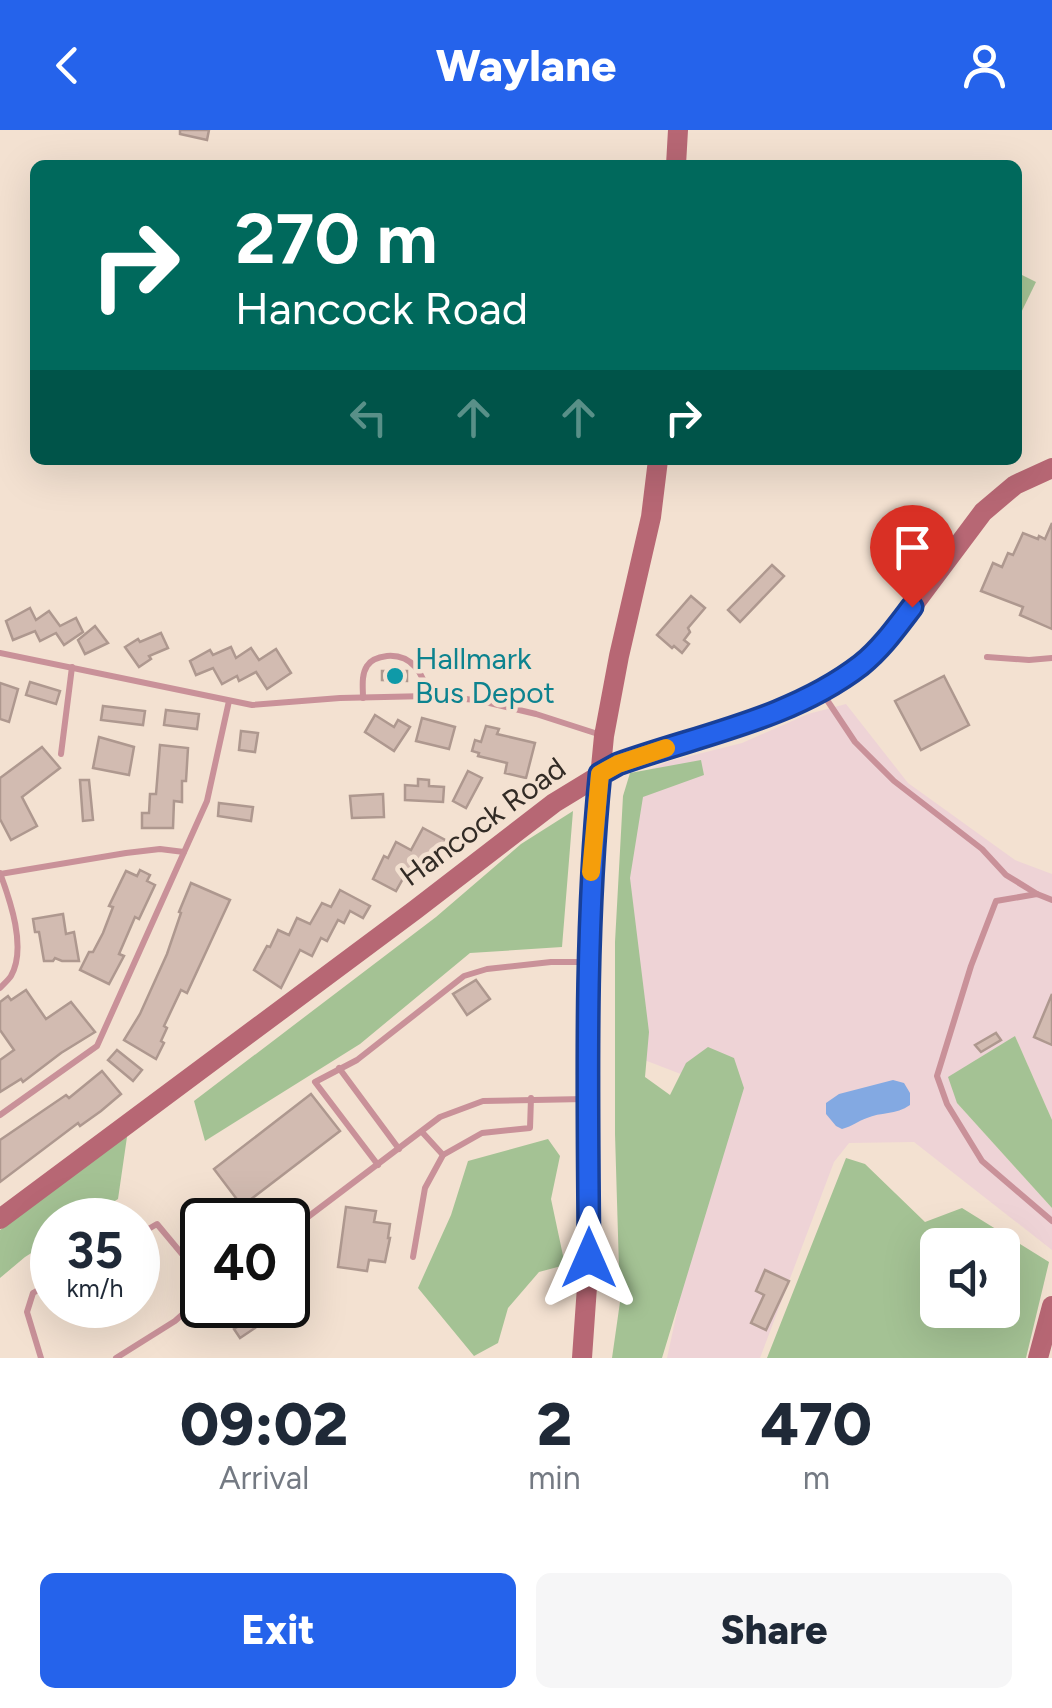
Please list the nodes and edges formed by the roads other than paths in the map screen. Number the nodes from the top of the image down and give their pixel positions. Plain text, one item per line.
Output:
1 (678, 130) edge
2 (676, 160) edge
3 (657, 465) edge
4 (1052, 468) edge
5 (0, 654) edge
6 (988, 657) dead end
7 (1052, 658) edge
8 (72, 668) junction
9 (826, 687) junction
10 (428, 696) junction
11 (363, 698) junction
12 (229, 701) junction
13 (605, 731) junction
14 (61, 754) dead end
15 (643, 755) junction
16 (600, 774) junction
17 (184, 852) junction
18 (0, 874) edge
19 (1037, 894) junction
20 (1052, 900) edge
21 (588, 962) junction
22 (0, 988) edge
23 (339, 1068) junction
24 (531, 1098) junction
25 (588, 1098) junction
26 (0, 1115) edge
27 (422, 1132) junction
28 (400, 1149) junction
29 (443, 1154) junction
30 (378, 1166) junction
31 (310, 1216) edge
32 (0, 1219) edge
33 (1052, 1221) edge
34 (160, 1228) edge
35 (180, 1252) edge
36 (413, 1258) dead end
37 (1052, 1306) edge
38 (180, 1317) edge
39 (32, 1328) edge
40 (41, 1358) edge
41 (116, 1358) edge
42 (582, 1358) edge
43 (1038, 1358) edge

1 - 2 street
3 - 13 street
4 - 9 street, Hancock Road
5 - 8 lane
6 - 7 lane
8 - 12 lane
8 - 14 lane
9 - 15 street, Hancock Road
9 - 19 lane
10 - 11 lane
10 - 11 lane
10 - 13 lane
11 - 12 lane
12 - 17 lane
13 - 15 street
13 - 16 street
15 - 16 street, Hancock Road
16 - 21 street
16 - 32 street, Hancock Road
17 - 18 lane
17 - 26 lane
18 - 22 lane
19 - 20 lane
19 - 33 lane
21 - 23 lane
21 - 25 street
23 - 28 lane
23 - 30 lane
24 - 25 lane
24 - 27 lane
24 - 29 lane
25 - 42 street
27 - 28 lane
27 - 29 lane
28 - 30 lane
29 - 36 lane
30 - 31 lane
34 - 35 lane
37 - 43 street
38 - 41 lane
39 - 40 lane

